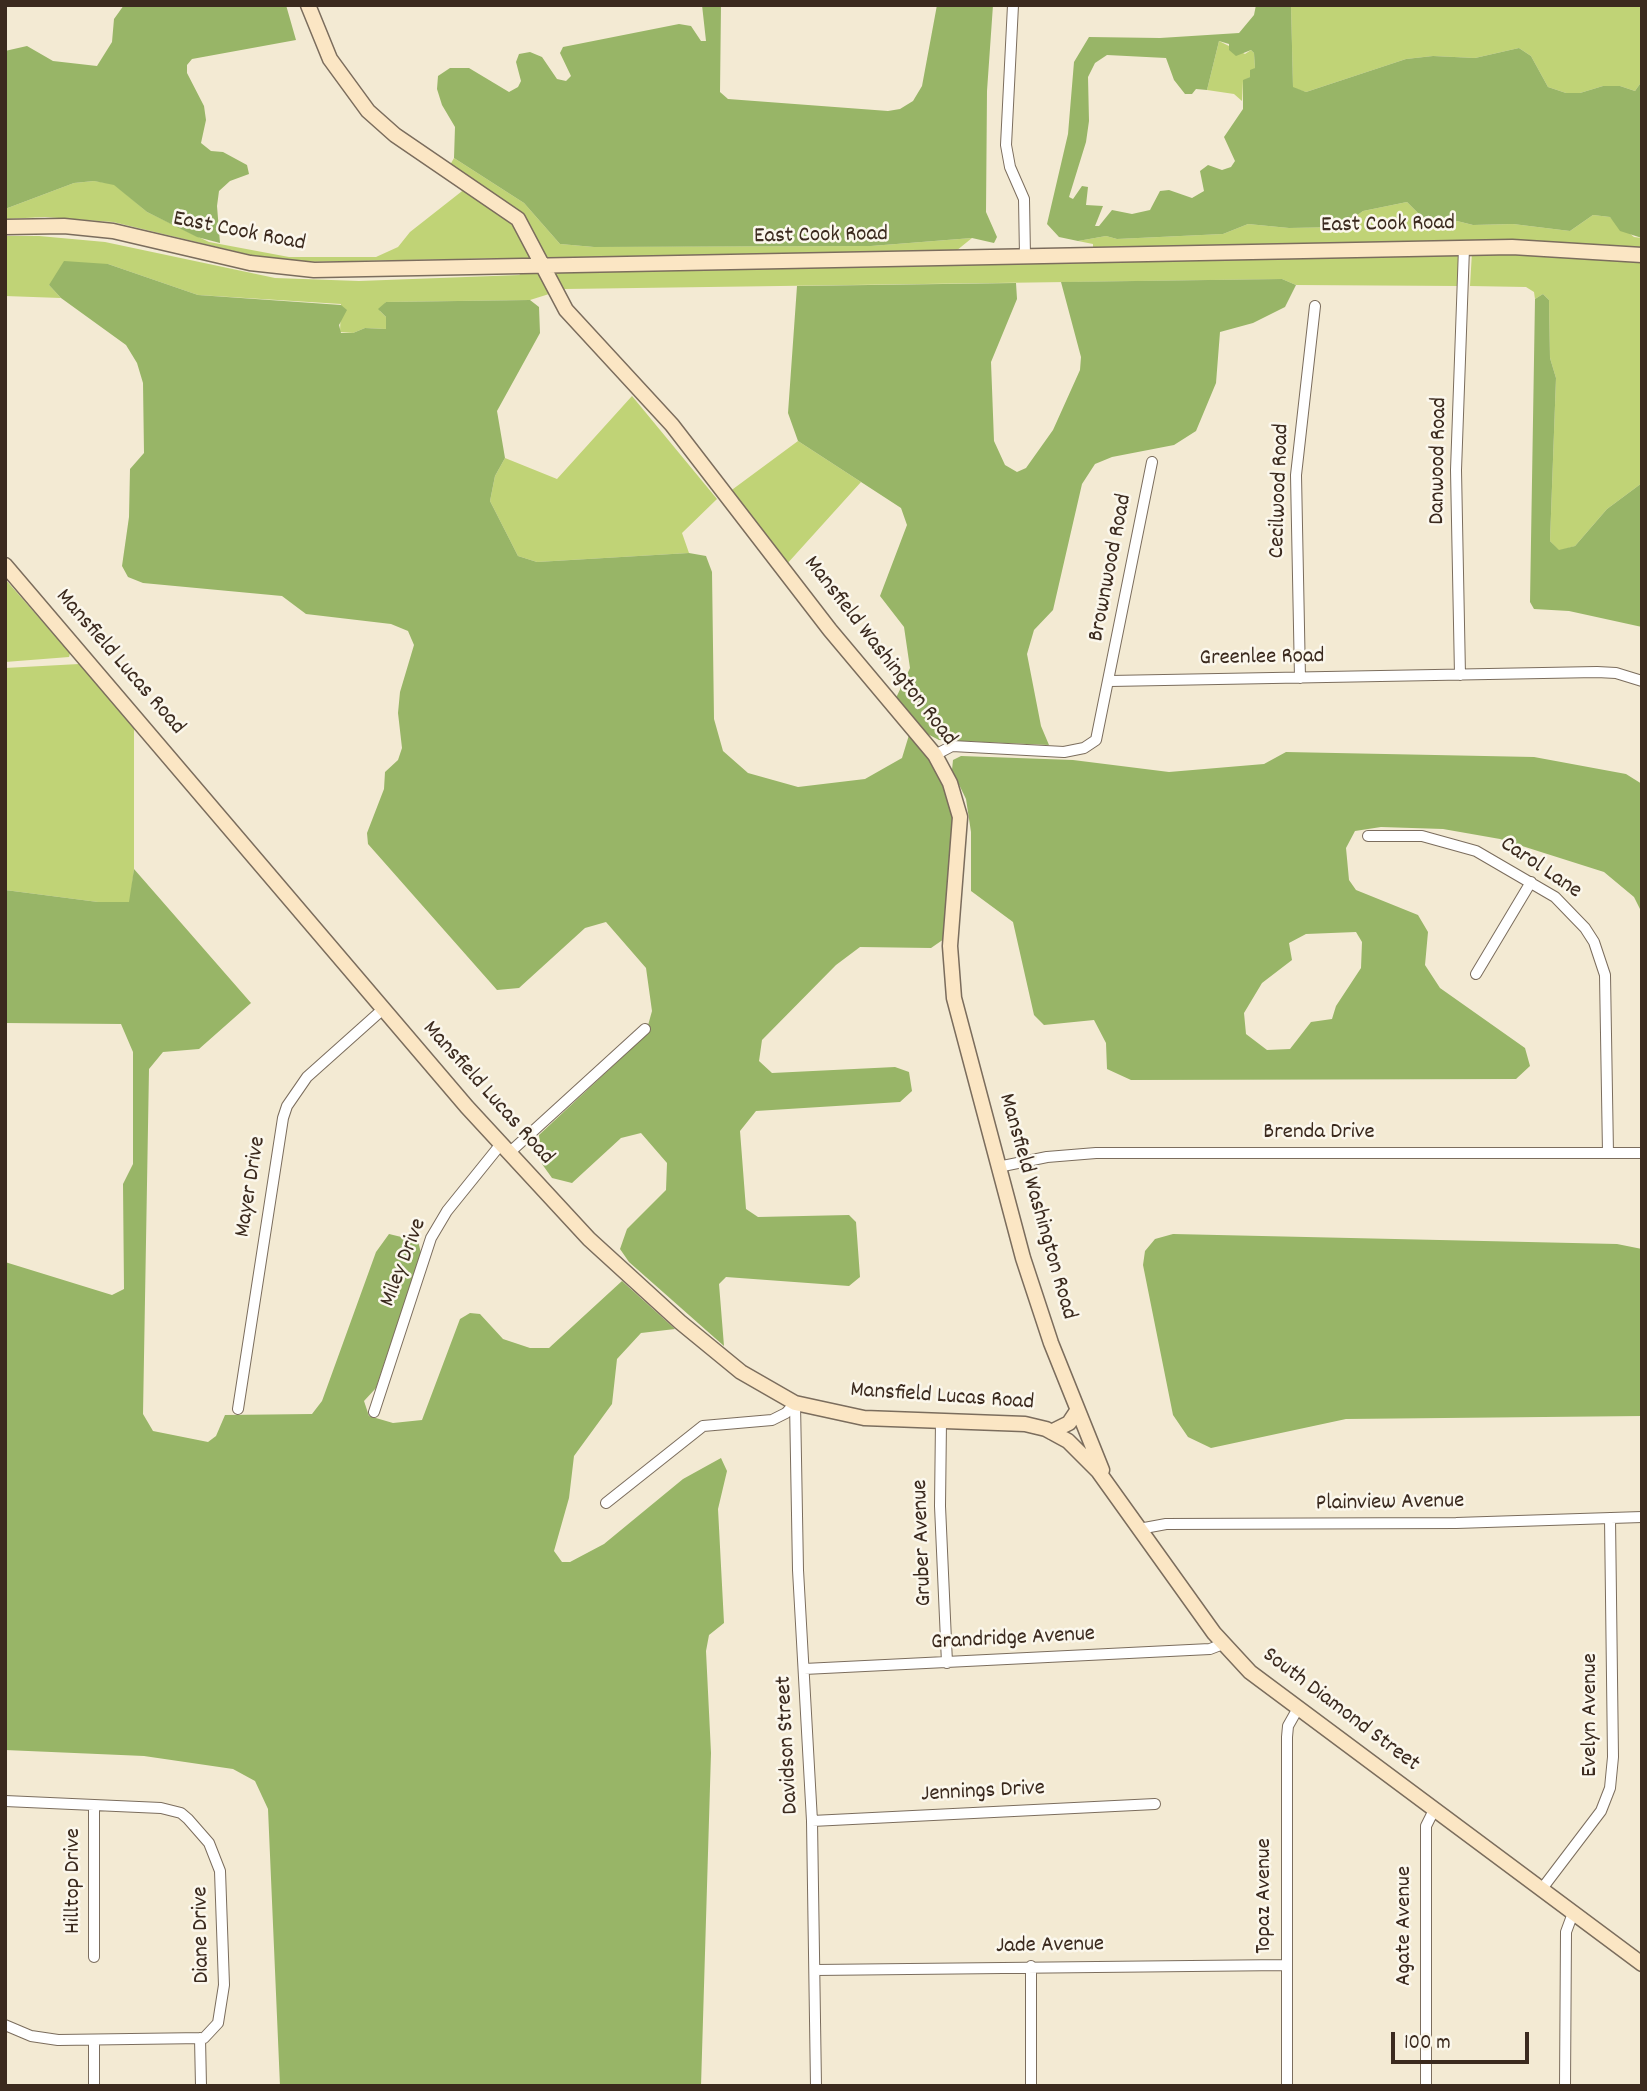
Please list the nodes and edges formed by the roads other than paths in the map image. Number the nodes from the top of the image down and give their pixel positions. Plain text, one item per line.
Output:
1 (307, 5) edge
2 (1013, 5) edge
3 (5, 227) edge
4 (1464, 248) junction
5 (1642, 255) edge
6 (1025, 256) junction
7 (544, 266) junction
8 (1315, 306) dead end
9 (1152, 462) dead end
10 (5, 565) edge
11 (1460, 676) junction
12 (1300, 678) junction
13 (1110, 681) junction
14 (1642, 681) edge
15 (934, 755) junction
16 (1368, 836) dead end
17 (1531, 883) junction
18 (1476, 974) dead end
19 (382, 1010) junction
20 (645, 1029) dead end
21 (505, 1149) junction
22 (1608, 1153) junction
23 (1642, 1153) edge
24 (998, 1167) junction
25 (795, 1403) junction
26 (238, 1409) dead end
27 (1077, 1411) junction
28 (374, 1412) dead end
29 (941, 1421) junction
30 (1058, 1436) junction
31 (1107, 1485) junction
32 (606, 1503) dead end
33 (1642, 1517) edge
34 (1610, 1518) junction
35 (1139, 1529) junction
36 (1223, 1644) junction
37 (947, 1663) junction
38 (804, 1669) junction
39 (1297, 1710) junction
40 (5, 1801) edge
41 (1155, 1804) dead end
42 (94, 1805) junction
43 (1434, 1810) junction
44 (812, 1821) junction
45 (1541, 1890) junction
46 (1573, 1913) junction
47 (94, 1957) dead end
48 (1642, 1964) edge
49 (1285, 1965) junction
50 (1031, 1966) junction
51 (815, 1970) junction
52 (5, 2025) edge
53 (200, 2038) junction
54 (94, 2040) junction
55 (94, 2086) edge
56 (201, 2086) edge
57 (817, 2086) edge
58 (1031, 2086) edge
59 (1287, 2086) edge
60 (1426, 2086) edge
61 (1565, 2086) edge

1 - 7 street, Mansfield Washington Road
2 - 6 street
3 - 7 street, East Cook Road
4 - 5 street, East Cook Road
4 - 6 street, East Cook Road
4 - 11 street, Danwood Road
6 - 7 street, East Cook Road
7 - 15 street, Mansfield Washington Road
8 - 12 street, Cecilwood Road
9 - 13 street, Brownwood Road
10 - 19 street, Mansfield Lucas Road
11 - 12 street, Greenlee Road
11 - 14 street, Greenlee Road
12 - 13 street, Greenlee Road
13 - 15 street
15 - 24 street, Mansfield Washington Road
16 - 17 street, Carol Lane
17 - 18 street
17 - 22 street, Carol Lane
19 - 21 street, Mansfield Lucas Road
19 - 26 street, Mayer Drive
20 - 21 street, Miley Drive
21 - 25 street, Mansfield Lucas Road
21 - 28 street, Miley Drive
22 - 23 street, Brenda Drive
22 - 24 street, Brenda Drive
24 - 27 street, Mansfield Washington Road
25 - 29 street, Mansfield Lucas Road
25 - 32 street
25 - 38 street, Davidson Street
27 - 30 street
27 - 31 street, Mansfield Washington Road
29 - 30 street, Mansfield Lucas Road
29 - 37 street, Gruber Avenue
30 - 31 street, South Diamond Street
31 - 35 street, South Diamond Street
33 - 34 street, Plainview Avenue
34 - 35 street, Plainview Avenue
34 - 45 street, Evelyn Avenue
35 - 36 street, South Diamond Street
36 - 37 street, Grandridge Avenue
36 - 39 street, South Diamond Street
37 - 38 street, Grandridge Avenue
38 - 44 street, Davidson Street
39 - 43 street, South Diamond Street
39 - 49 street, Topaz Avenue
40 - 42 street, Diane Drive
41 - 44 street, Jennings Drive
42 - 47 street, Hilltop Drive
42 - 53 street, Diane Drive
43 - 45 street, South Diamond Street
43 - 60 street, Agate Avenue
44 - 51 street, Davidson Street
45 - 46 street, South Diamond Street
46 - 48 street, South Diamond Street
46 - 61 street
49 - 50 street, Jade Avenue
49 - 59 street, Topaz Avenue
50 - 51 street, Jade Avenue
50 - 58 street
51 - 57 street, Davidson Street
52 - 54 street
53 - 54 street
53 - 56 street
54 - 55 street

